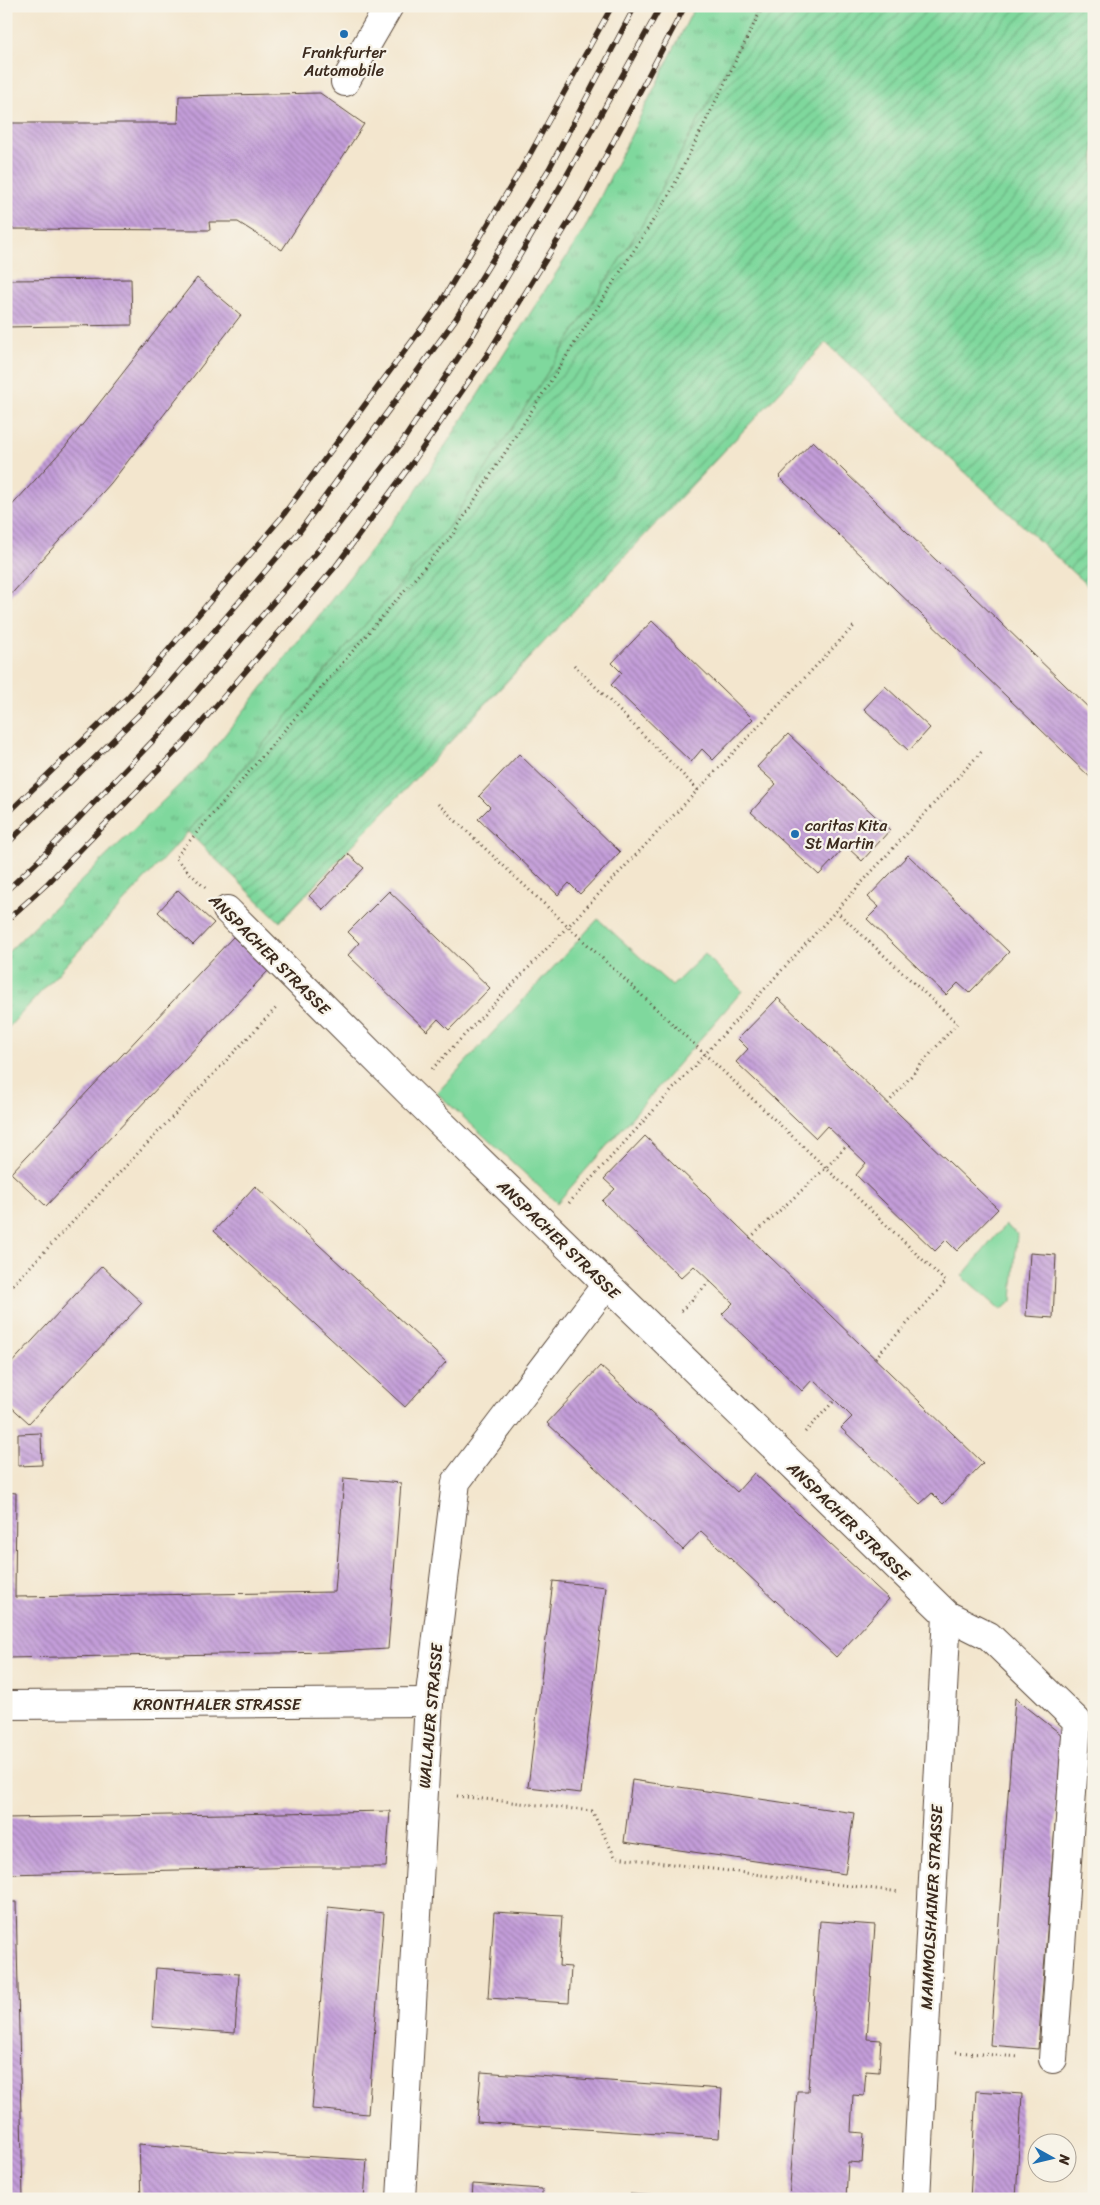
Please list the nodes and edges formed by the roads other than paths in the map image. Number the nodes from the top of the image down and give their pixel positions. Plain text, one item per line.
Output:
1 (389, 6) edge
2 (345, 82) dead end
3 (227, 910) road end
4 (606, 1285) junction
5 (947, 1615) junction
6 (429, 1702) junction
7 (6, 1705) edge
8 (1053, 2060) road end
9 (402, 2199) edge
10 (916, 2199) edge

1 - 2 street
3 - 4 street, ANSPACHER STRASSE
4 - 5 street, ANSPACHER STRASSE
4 - 6 street, WALLAUER STRASSE
5 - 8 street, ANSPACHER STRASSE
5 - 10 street, MAMMOLSHAINER STRASSE
6 - 7 street, KRONTHALER STRASSE
6 - 9 street, WALLAUER STRASSE

